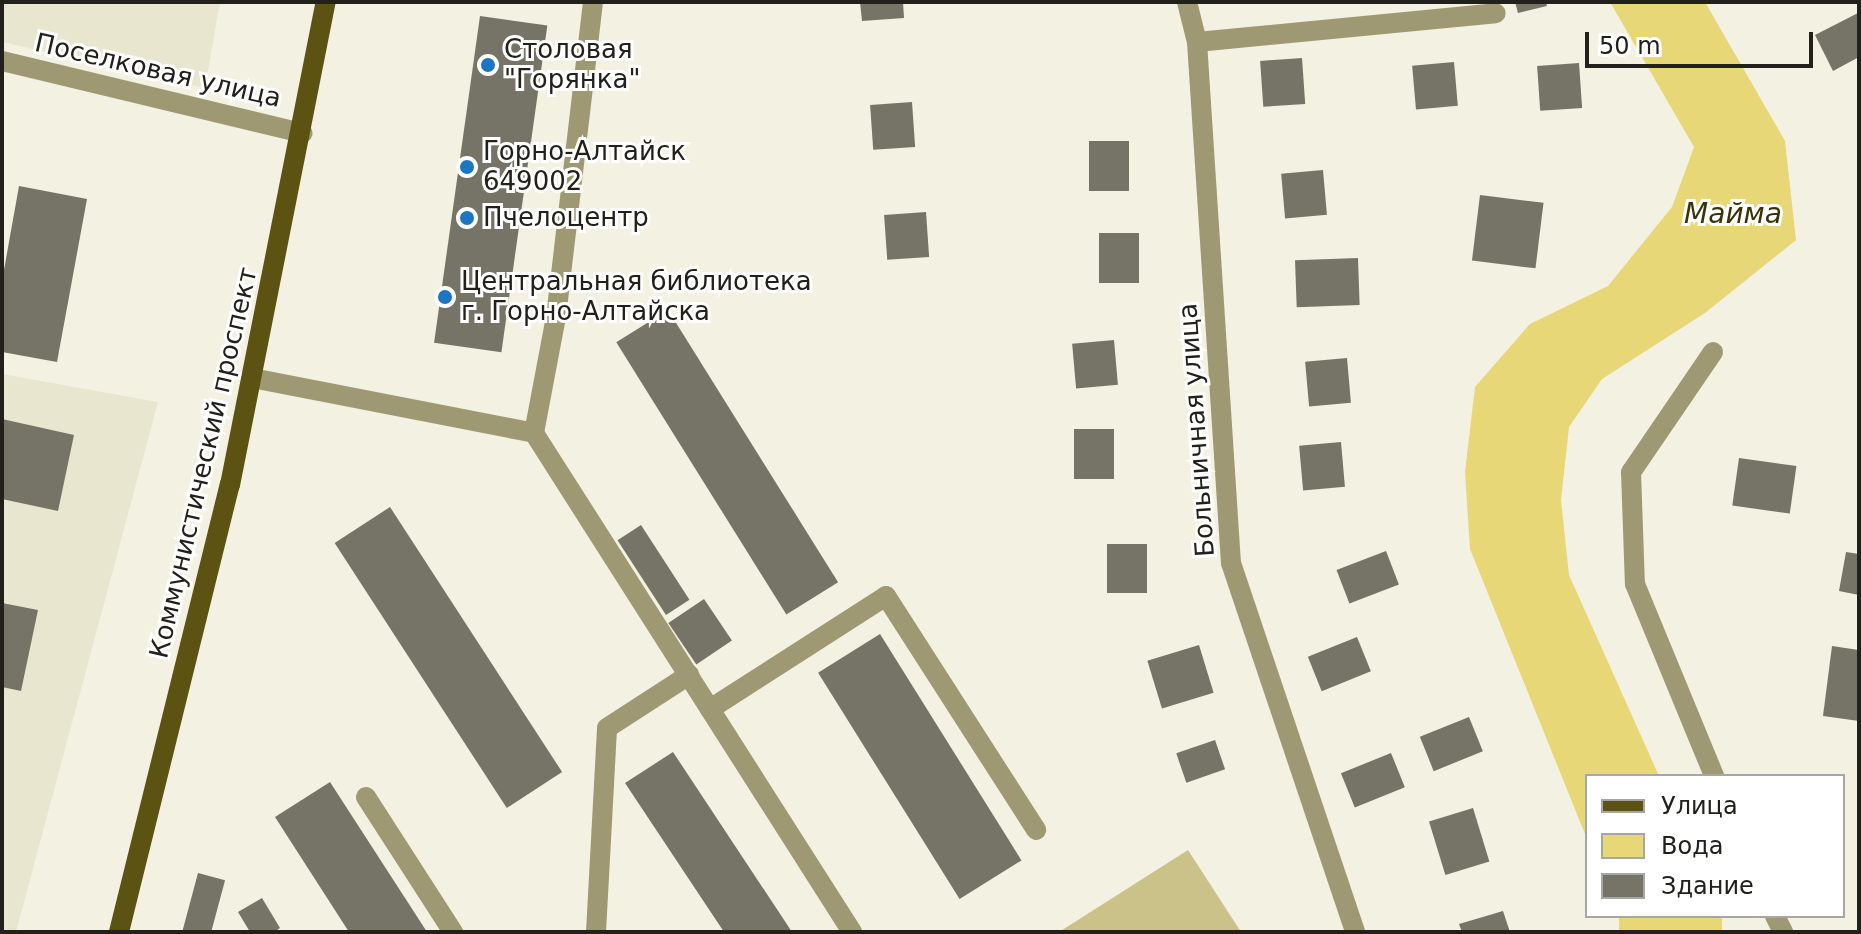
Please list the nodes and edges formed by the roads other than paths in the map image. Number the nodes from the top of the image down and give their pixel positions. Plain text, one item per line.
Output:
1 (326, 2) edge
2 (593, 2) edge
3 (1187, 2) edge
4 (1496, 13) dead end
5 (1197, 42) junction
6 (2, 61) edge
7 (302, 133) junction
8 (1713, 352) dead end
9 (252, 378) junction
10 (534, 433) junction
11 (689, 675) junction
12 (710, 709) junction
13 (1713, 774) edge
14 (366, 797) dead end
15 (1036, 830) dead end
16 (119, 932) edge
17 (453, 932) edge
18 (596, 932) edge
19 (852, 932) edge
20 (1355, 932) edge

1 - 7 main road, Коммунистический проспект
2 - 10 street
3 - 5 street, Больничная улица
4 - 5 street
5 - 20 street, Больничная улица
6 - 7 street, Поселковая улица
7 - 9 main road, Коммунистический проспект
8 - 13 street
9 - 10 street
9 - 16 main road, Коммунистический проспект
10 - 11 street
11 - 12 street
11 - 18 street
12 - 15 street
12 - 19 street
14 - 17 street

